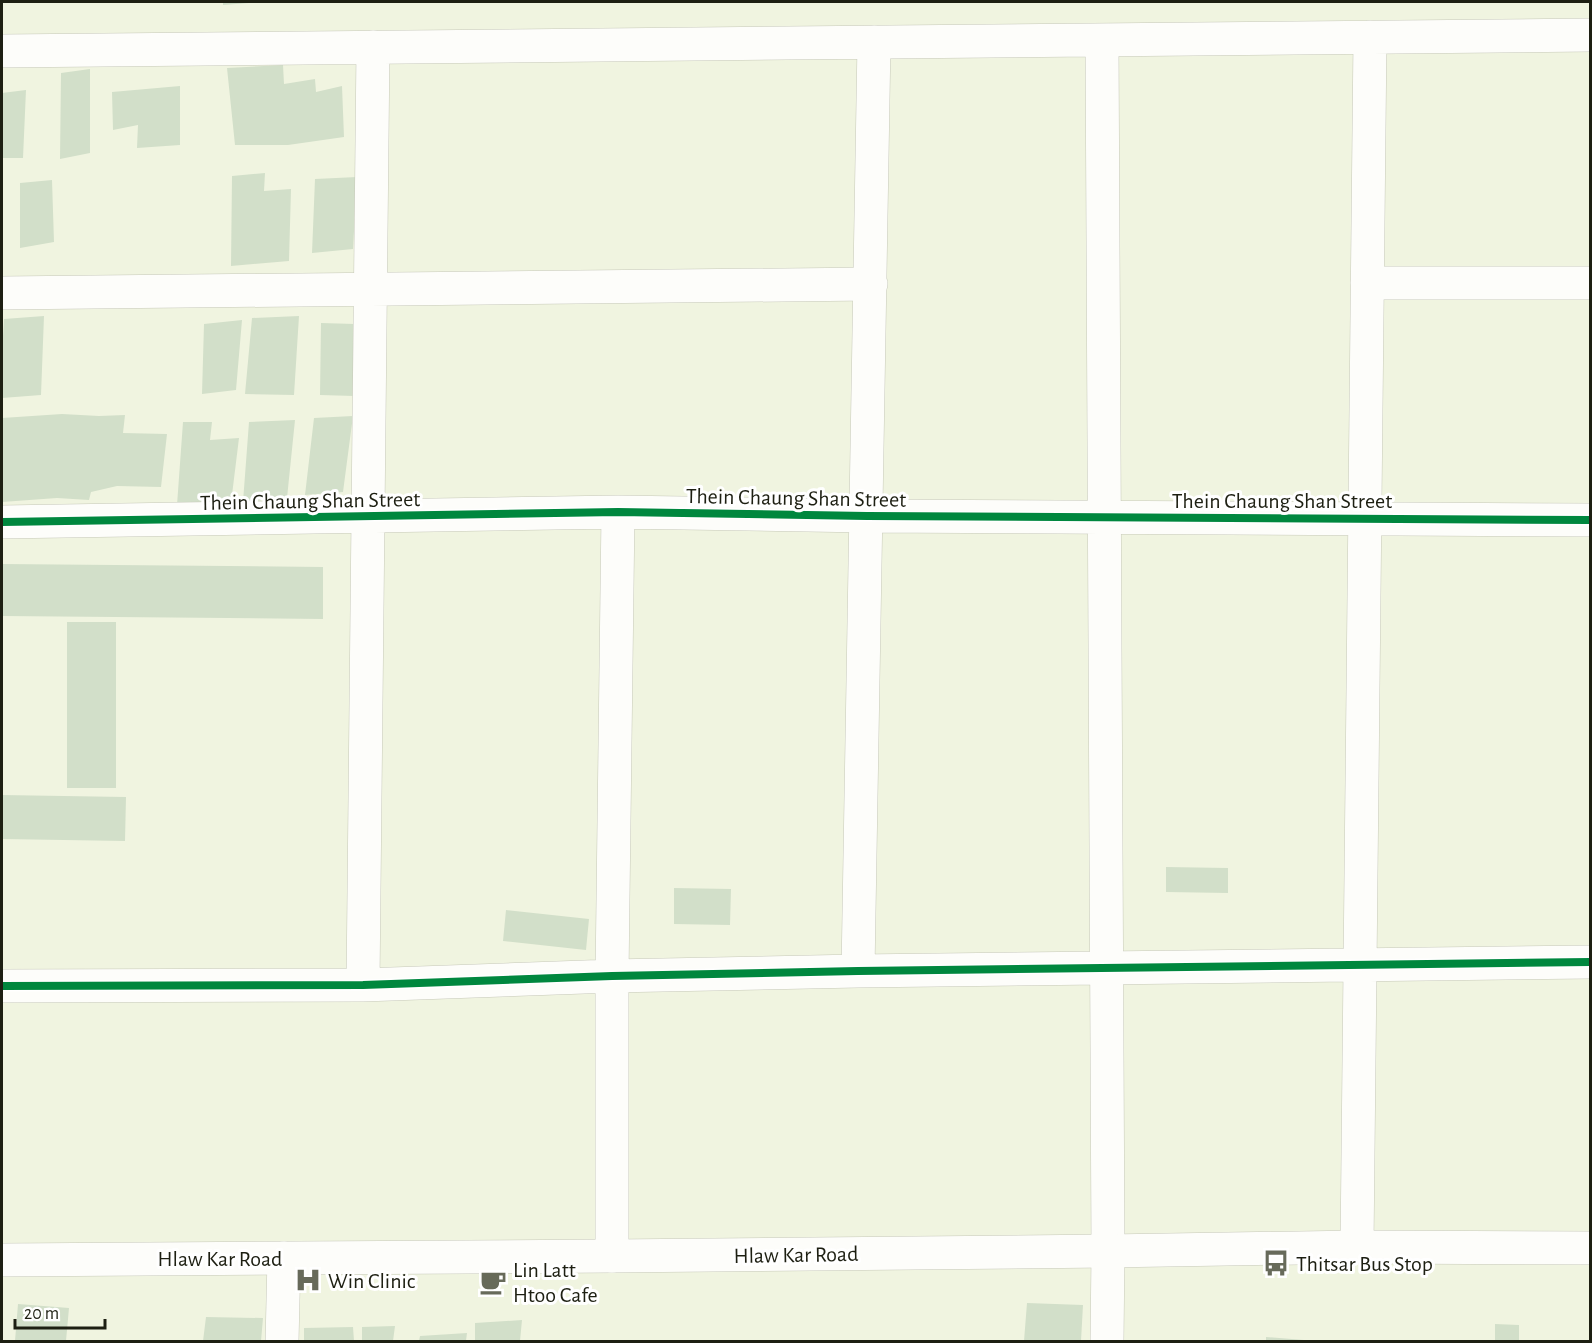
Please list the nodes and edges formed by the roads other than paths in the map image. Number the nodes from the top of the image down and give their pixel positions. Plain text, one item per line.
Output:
1 (1590, 35) edge
2 (1370, 37) junction
3 (1102, 40) junction
4 (874, 42) junction
5 (373, 47) junction
6 (2, 51) edge
7 (1367, 283) junction
8 (1590, 283) edge
9 (871, 284) junction
10 (370, 289) junction
11 (2, 293) edge
12 (618, 512) junction
13 (867, 516) junction
14 (368, 517) junction
15 (1104, 517) junction
16 (1365, 519) junction
17 (1590, 520) edge
18 (2, 522) edge
19 (1590, 962) edge
20 (1360, 965) junction
21 (1107, 969) junction
22 (858, 971) junction
23 (612, 976) junction
24 (363, 985) junction
25 (2, 986) edge
26 (1357, 1247) junction
27 (1590, 1248) edge
28 (1108, 1251) junction
29 (612, 1256) junction
30 (284, 1258) junction
31 (2, 1260) edge
32 (282, 1341) edge
33 (1107, 1341) edge

1 - 2 street
2 - 3 street
2 - 7 street
3 - 4 street
3 - 15 street
4 - 5 street
4 - 9 street
5 - 6 street
5 - 10 street
7 - 8 street
7 - 16 street
9 - 10 street
9 - 13 street
10 - 11 street
10 - 14 street
12 - 13 street, Thein Chaung Shan Street
12 - 14 street, Thein Chaung Shan Street
12 - 23 street
13 - 15 street, Thein Chaung Shan Street
13 - 22 street
14 - 18 street, Thein Chaung Shan Street
14 - 24 street
15 - 16 street, Thein Chaung Shan Street
15 - 21 street
16 - 17 street, Thein Chaung Shan Street
16 - 20 street
19 - 20 street
20 - 21 street
20 - 26 street
21 - 22 street
21 - 28 street
22 - 23 street
23 - 24 street
23 - 29 street
24 - 25 street
26 - 27 street, Hlaw Kar Road
26 - 28 street, Hlaw Kar Road
28 - 29 street, Hlaw Kar Road
28 - 33 street
29 - 30 street, Hlaw Kar Road
30 - 31 street, Hlaw Kar Road
30 - 32 street

